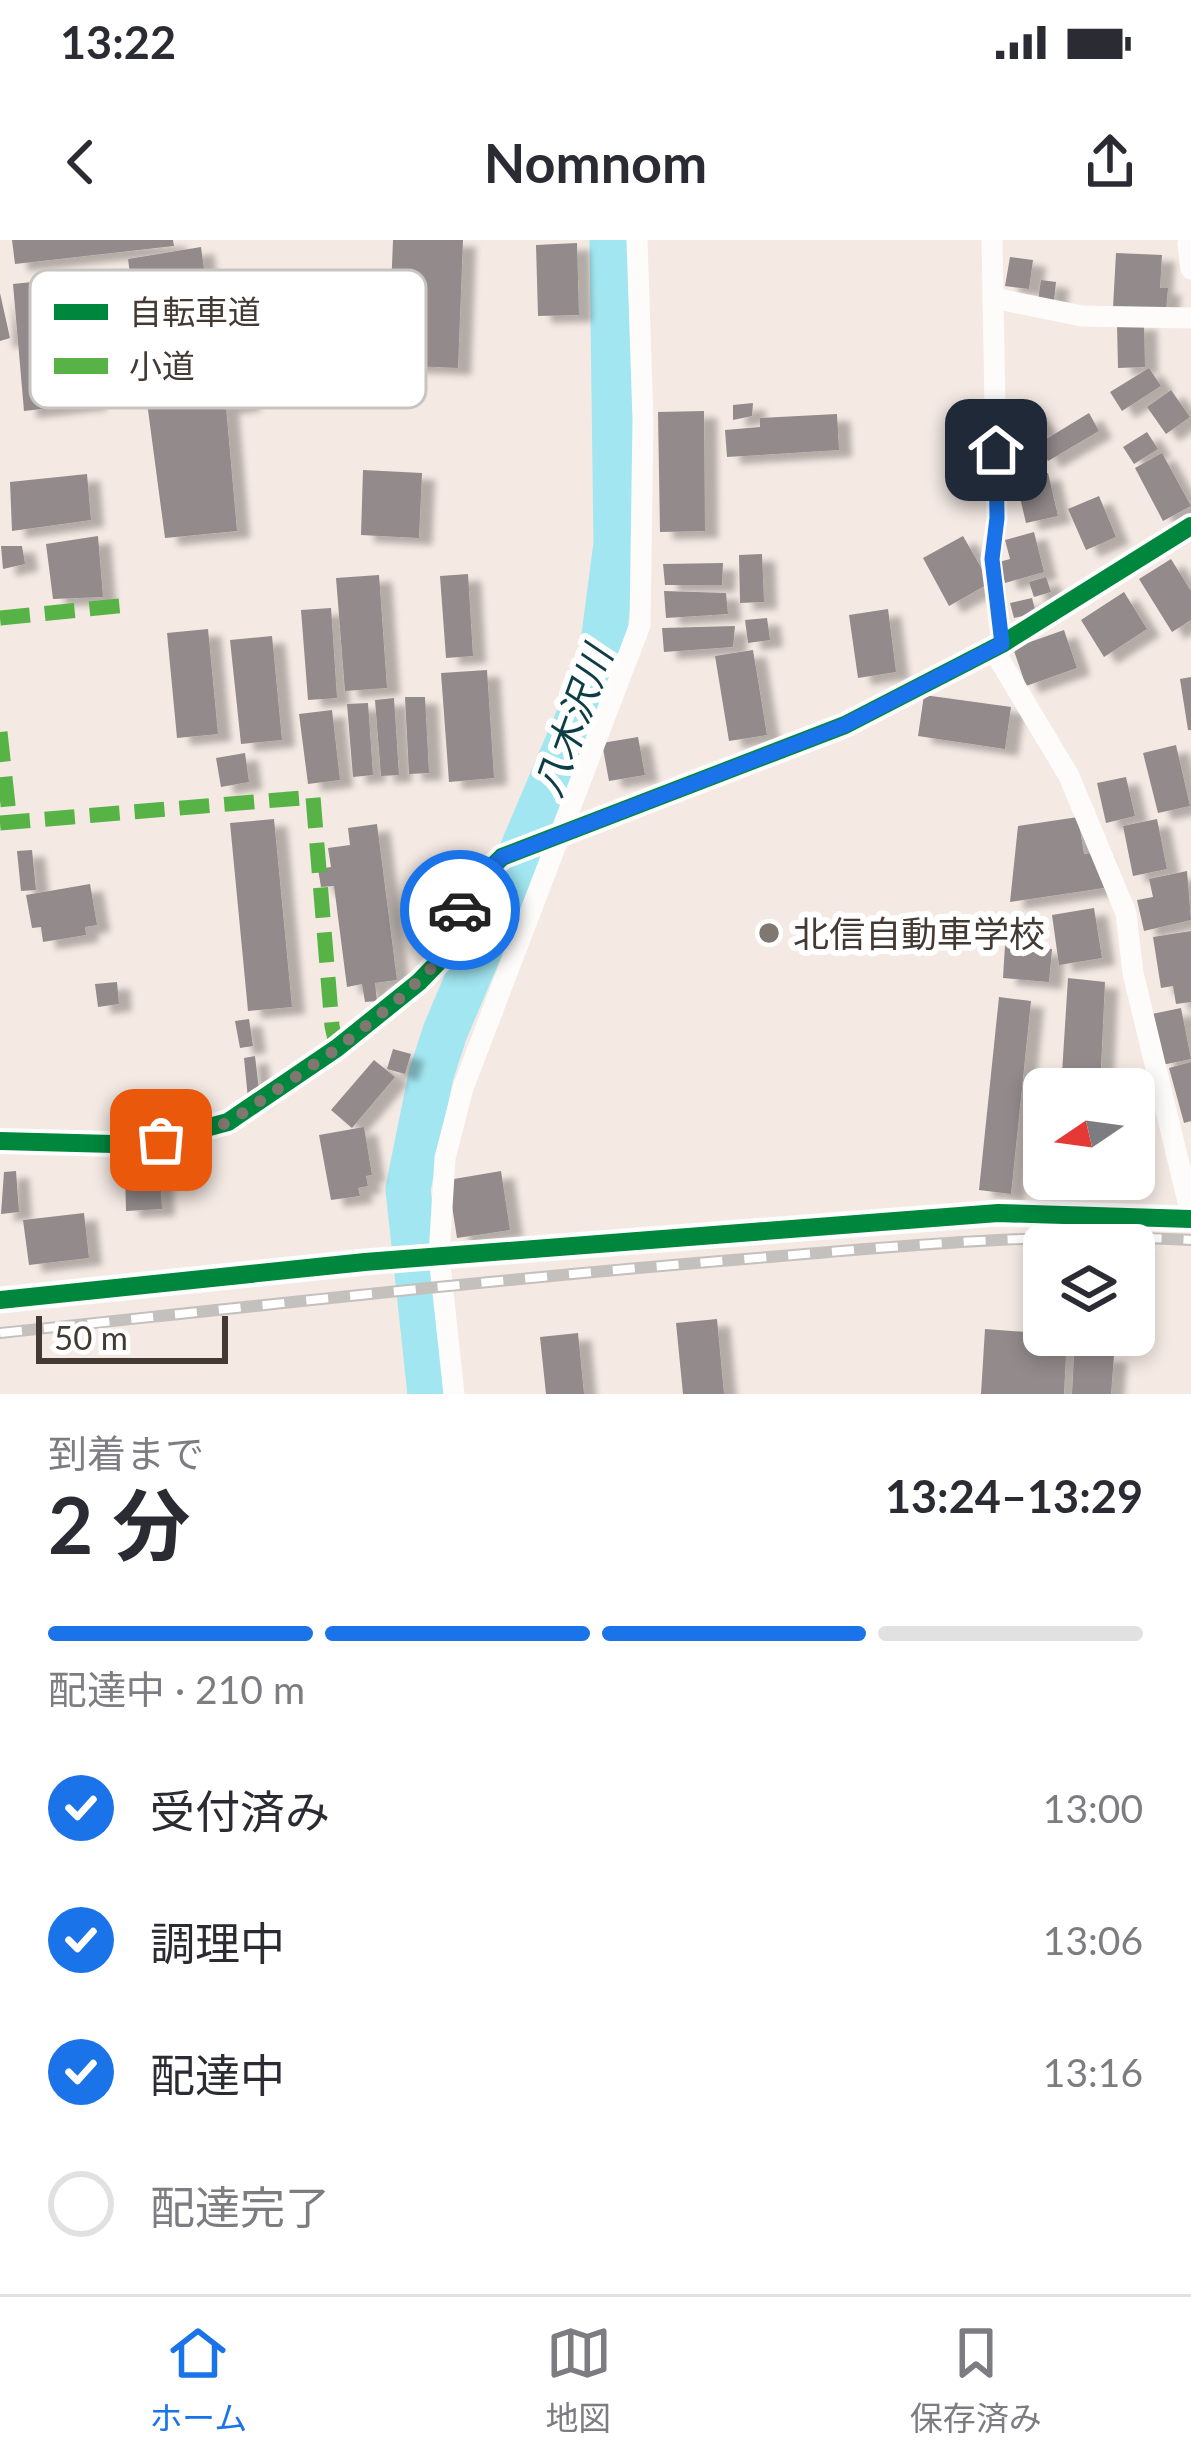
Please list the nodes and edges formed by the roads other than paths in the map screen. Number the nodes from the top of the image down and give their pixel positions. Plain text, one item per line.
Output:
1 (637, 240) edge
2 (992, 240) edge
3 (1191, 244) edge
4 (1191, 269) edge
5 (993, 298) junction
6 (1191, 318) edge
7 (1191, 526) edge
8 (997, 646) junction
9 (556, 838) junction
10 (0, 1141) edge
11 (1191, 1217) edge
12 (439, 1256) junction
13 (0, 1300) edge
14 (454, 1394) edge

1 - 9 street
2 - 5 street
3 - 4 street
5 - 6 street
5 - 8 street
7 - 8 street
8 - 9 street
8 - 11 street
9 - 10 street
9 - 12 street
11 - 12 street
12 - 13 street
12 - 14 street

